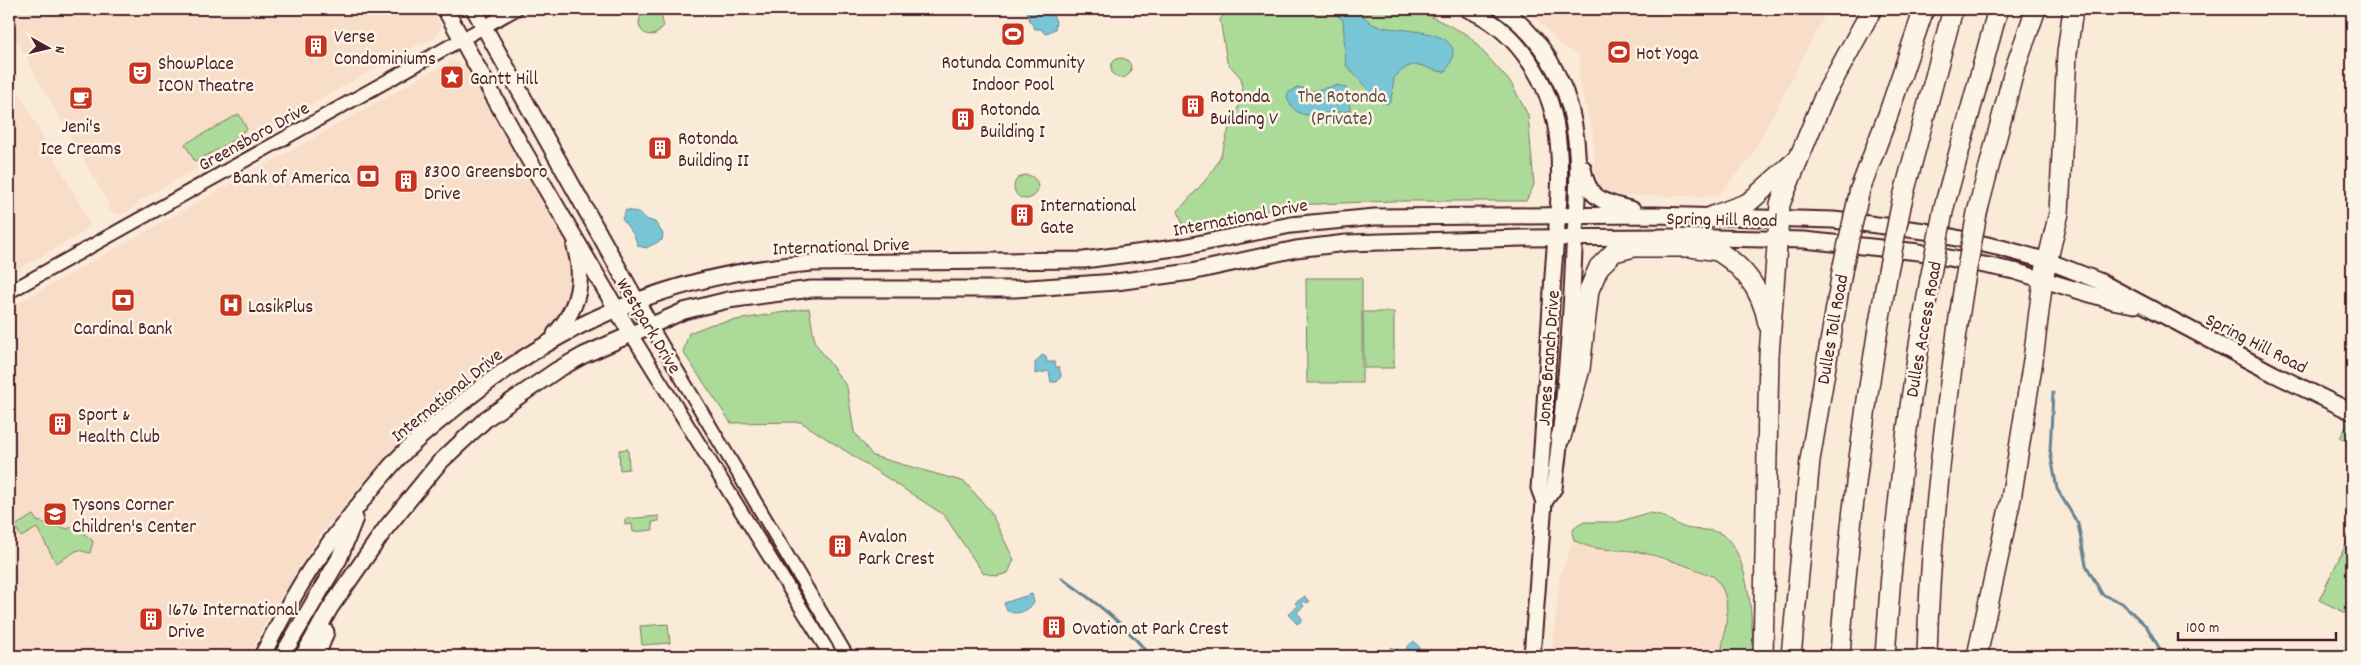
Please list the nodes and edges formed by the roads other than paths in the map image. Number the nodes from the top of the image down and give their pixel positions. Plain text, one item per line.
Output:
1 (444, 9) edge
2 (474, 9) edge
3 (516, 9) edge
4 (1467, 9) edge
5 (1502, 9) edge
6 (1872, 9) edge
7 (1910, 9) edge
8 (1924, 9) edge
9 (1953, 9) edge
10 (1998, 9) edge
11 (2028, 9) edge
12 (2036, 9) edge
13 (2073, 9) edge
14 (483, 27) junction
15 (461, 39) junction
16 (2018, 58) junction
17 (1575, 136) junction
18 (1797, 160) junction
19 (1859, 193) junction
20 (1557, 214) junction
21 (1576, 214) junction
22 (1654, 215) junction
23 (1710, 217) junction
24 (1778, 219) junction
25 (568, 227) junction
26 (1556, 237) junction
27 (1575, 237) junction
28 (1668, 237) junction
29 (1777, 239) junction
30 (1718, 251) junction
31 (2048, 261) junction
32 (2043, 279) junction
33 (9, 292) edge
34 (636, 300) junction
35 (2144, 306) junction
36 (617, 308) junction
37 (650, 325) junction
38 (631, 334) junction
39 (1770, 337) junction
40 (549, 341) junction
41 (2352, 412) edge
42 (1561, 437) junction
43 (1544, 502) junction
44 (360, 505) junction
45 (351, 576) junction
46 (262, 656) edge
47 (282, 656) edge
48 (303, 656) edge
49 (317, 656) edge
50 (831, 656) edge
51 (847, 656) edge
52 (1532, 656) edge
53 (1763, 656) edge
54 (1791, 656) edge
55 (1840, 656) edge
56 (1885, 656) edge
57 (1926, 656) edge
58 (1977, 656) edge

1 - 15 main road, Westpark Drive
2 - 14 main road, Westpark Drive
3 - 14 street, Greensboro Drive
4 - 20 main road
5 - 17 main road
6 - 18 highway
7 - 19 highway, Dulles Toll Road
8 - 19 highway
9 - 55 highway, bridge
10 - 56 highway, Dulles Access Road, bridge
11 - 16 highway
12 - 16 highway
13 - 31 highway
14 - 15 street, Greensboro Drive
14 - 34 main road, Westpark Drive
15 - 25 main road, Westpark Drive
15 - 33 street, Greensboro Drive
16 - 57 highway, bridge
17 - 21 main road
17 - 22 main road
18 - 23 highway
18 - 24 highway
19 - 54 highway, Dulles Toll Road, bridge
20 - 21 main road, International Drive
20 - 26 main road
20 - 34 main road, International Drive
21 - 22 main road, Spring Hill Road
21 - 27 main road, Jones Branch Drive
22 - 23 main road, Spring Hill Road
23 - 24 main road, Spring Hill Road
24 - 29 highway
24 - 31 main road, Spring Hill Road
25 - 36 main road, Westpark Drive
25 - 40 main road
26 - 27 main road, Spring Hill Road
26 - 37 main road
26 - 43 main road, Jones Branch Drive
27 - 28 main road, Spring Hill Road
27 - 42 main road, Jones Branch Drive
28 - 29 main road, Spring Hill Road
28 - 30 highway
29 - 32 main road, Spring Hill Road
29 - 39 highway
30 - 39 highway
30 - 42 highway
31 - 32 highway
31 - 35 main road, Spring Hill Road
32 - 35 main road, Spring Hill Road
32 - 58 highway
34 - 36 main road, International Drive
34 - 37 main road, Westpark Drive
35 - 41 main road, Spring Hill Road
36 - 38 main road, Westpark Drive
36 - 40 main road, International Drive
37 - 38 main road
37 - 51 street, Westpark Drive
38 - 45 main road
38 - 50 street, Westpark Drive
39 - 53 highway
40 - 44 main road, International Drive
42 - 43 main road, Jones Branch Drive
43 - 52 main road, Jones Branch Drive
44 - 46 main road, International Drive
44 - 47 main road
45 - 48 main road
45 - 49 main road

